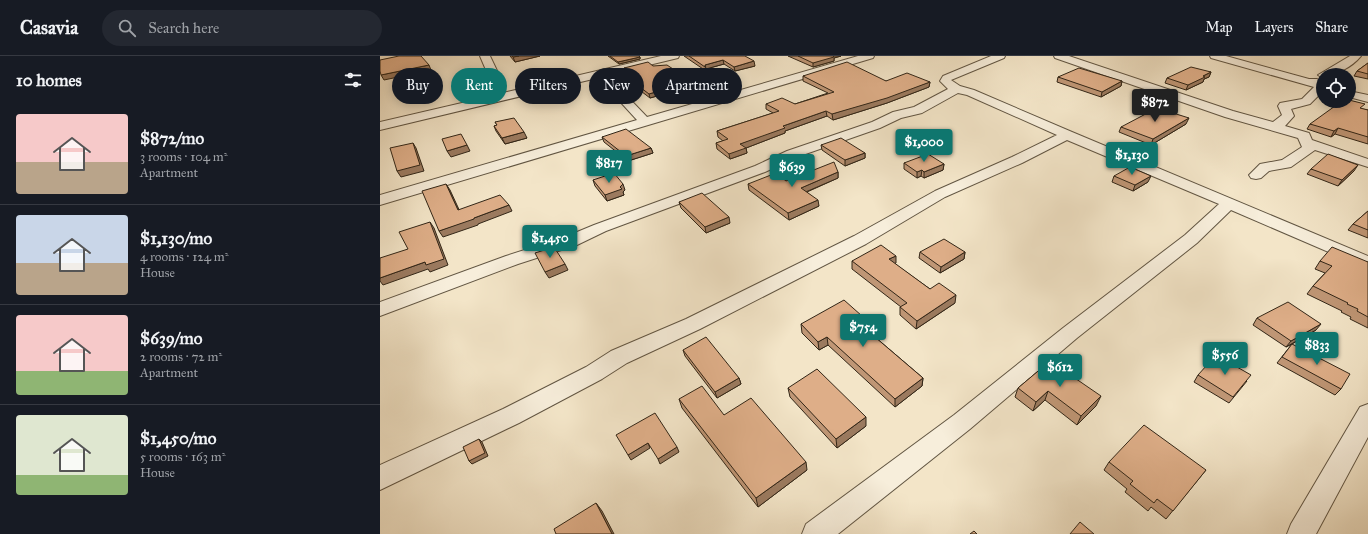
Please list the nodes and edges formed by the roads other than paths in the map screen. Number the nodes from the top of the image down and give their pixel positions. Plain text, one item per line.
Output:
1 (485, 56) edge
2 (674, 56) edge
3 (869, 56) edge
4 (1000, 56) edge
5 (1059, 56) edge
6 (1215, 56) edge
7 (1356, 56) edge
8 (490, 68) edge
9 (624, 68) edge
10 (1340, 68) edge
11 (589, 76) edge
12 (1316, 79) edge
13 (956, 89) junction
14 (1316, 92) edge
15 (507, 96) edge
16 (1356, 96) edge
17 (1368, 99) edge
18 (472, 104) edge
19 (628, 104) edge
20 (645, 122) junction
21 (380, 126) edge
22 (1279, 128) junction
23 (1067, 135) junction
24 (1306, 142) junction
25 (1368, 163) edge
26 (1256, 175) dead end
27 (380, 200) edge
28 (1229, 203) junction
29 (1368, 263) edge
30 (380, 309) edge
31 (1368, 414) edge
32 (380, 478) edge
33 (816, 534) edge
34 (1301, 534) edge

1 - 8 street
2 - 9 street
3 - 20 street
4 - 13 street
5 - 22 street
6 - 12 street
7 - 10 street
11 - 15 street
13 - 23 street
13 - 30 street
14 - 22 street
16 - 17 street
18 - 21 street
19 - 20 street
20 - 27 street
22 - 24 street
23 - 28 street
23 - 32 street
24 - 25 street
24 - 26 street
28 - 29 street
28 - 33 street
31 - 34 street

